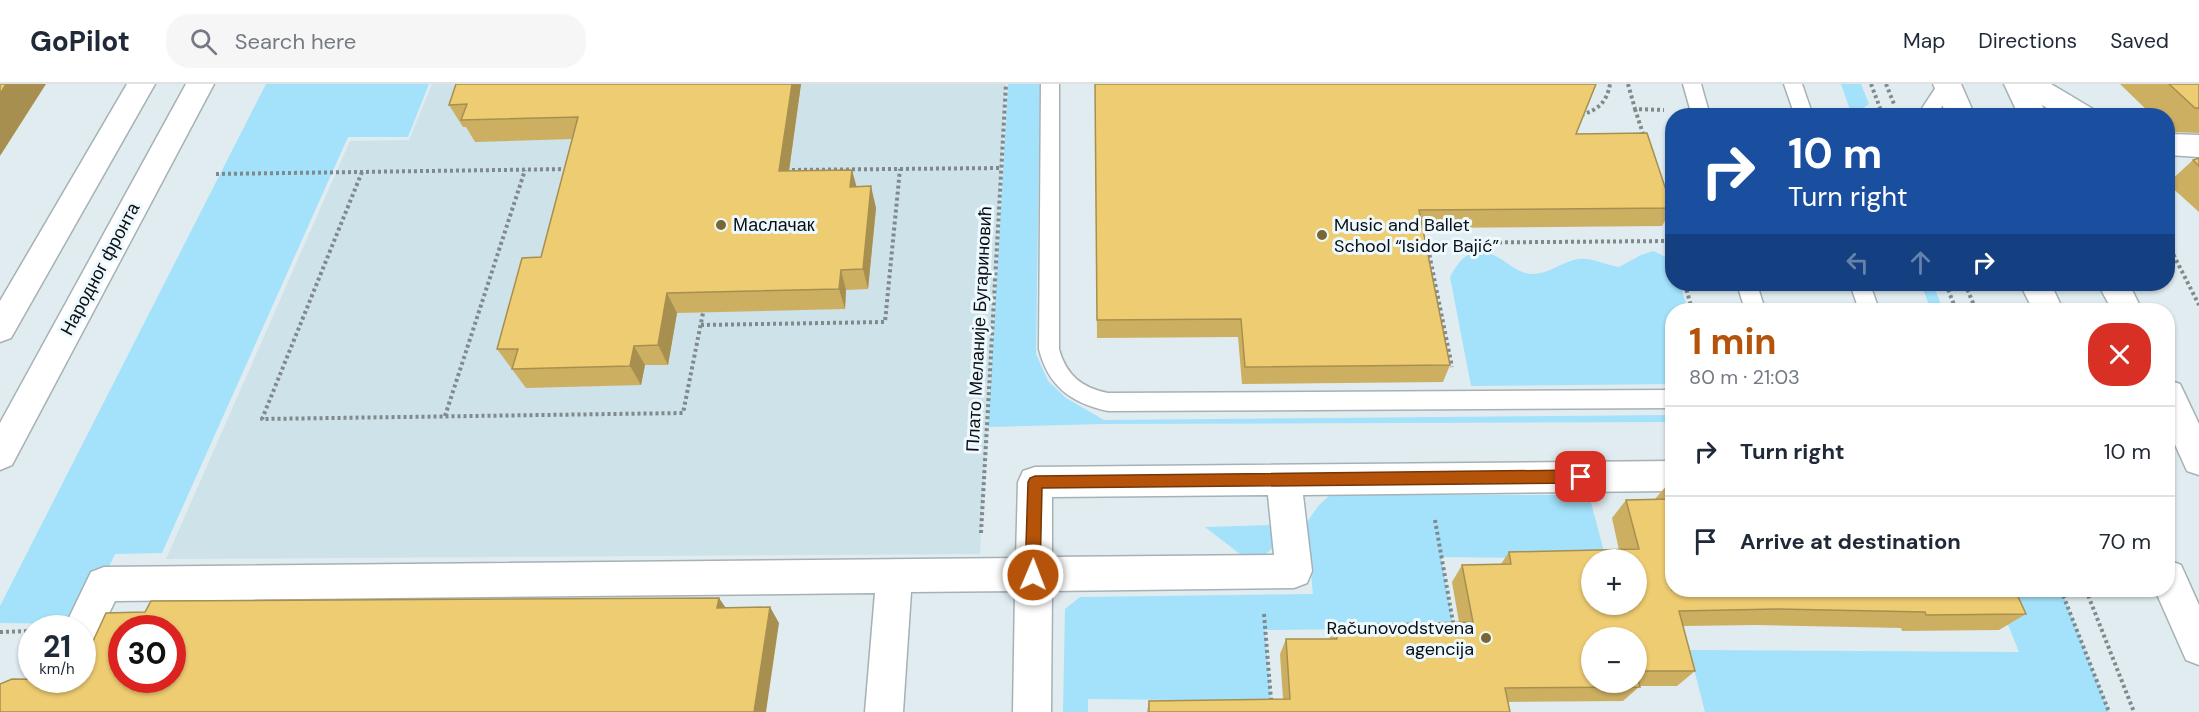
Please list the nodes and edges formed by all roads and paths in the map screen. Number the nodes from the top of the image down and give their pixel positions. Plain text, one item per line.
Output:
1 (141, 84) edge
2 (200, 84) edge
3 (1006, 84) edge
4 (1050, 84) edge
5 (1610, 84) edge
6 (1628, 84) edge
7 (1692, 84) edge
8 (1793, 84) edge
9 (1871, 84) edge
10 (1886, 84) edge
11 (1947, 84) edge
12 (2018, 84) edge
13 (2029, 84) edge
14 (1894, 105) dead end
15 (1699, 108) edge
16 (1801, 108) edge
17 (1880, 108) edge
18 (1931, 108) edge
19 (1958, 108) edge
20 (2029, 108) edge
21 (2070, 108) edge
22 (1635, 109) junction
23 (1665, 111) edge
24 (1574, 117) edge
25 (1632, 136) edge
26 (1643, 136) junction
27 (2175, 145) edge
28 (2199, 146) edge
29 (1647, 147) edge
30 (1002, 168) junction
31 (570, 169) edge
32 (900, 169) junction
33 (525, 170) junction
34 (783, 171) edge
35 (362, 172) junction
36 (216, 174) dead end
37 (1663, 204) edge
38 (1665, 212) edge
39 (1665, 239) edge
40 (1416, 243) edge
41 (1427, 243) junction
42 (2175, 258) edge
43 (705, 304) edge
44 (2199, 305) edge
45 (701, 325) junction
46 (0, 329) edge
47 (1665, 399) edge
48 (1459, 400) junction
49 (2175, 409) edge
50 (445, 416) junction
51 (0, 455) edge
52 (2199, 460) edge
53 (1665, 476) edge
54 (1284, 480) junction
55 (1434, 516) dead end
56 (1033, 575) junction
57 (894, 576) junction
58 (980, 576) junction
59 (2175, 593) edge
60 (2064, 597) edge
61 (2089, 597) edge
62 (1263, 607) dead end
63 (89, 615) edge
64 (18, 631) edge
65 (0, 632) edge
66 (1455, 636) edge
67 (2199, 647) edge
68 (884, 712) edge
69 (1032, 712) edge
70 (1272, 712) edge
71 (2109, 712) edge
72 (2134, 712) edge

1 - 46 street
2 - 51 street, Народног фронта
3 - 30 path, Плато Меланије Бугариновић
4 - 48 lane
5 - 24 path
6 - 22 path
7 - 15 lane
8 - 16 lane
9 - 17 path
10 - 14 path
11 - 18 lane
11 - 19 street
12 - 20 street
13 - 21 street
22 - 23 path
22 - 26 path
25 - 26 path
26 - 29 path
27 - 28 street
30 - 32 path
30 - 58 path, Плато Меланије Бугариновић
31 - 33 path
32 - 34 path
32 - 45 path
33 - 35 path
33 - 50 path
35 - 36 path
35 - 50 path
37 - 38 path
39 - 41 path
40 - 41 path
41 - 48 path
42 - 44 path
43 - 45 path
45 - 50 path
47 - 48 lane
49 - 52 street
53 - 54 street
54 - 56 street
54 - 56 street
55 - 66 path
56 - 58 street
56 - 69 street
57 - 58 street
57 - 63 street
57 - 68 street
59 - 67 street
60 - 71 path
61 - 72 path
62 - 70 path
64 - 65 path

